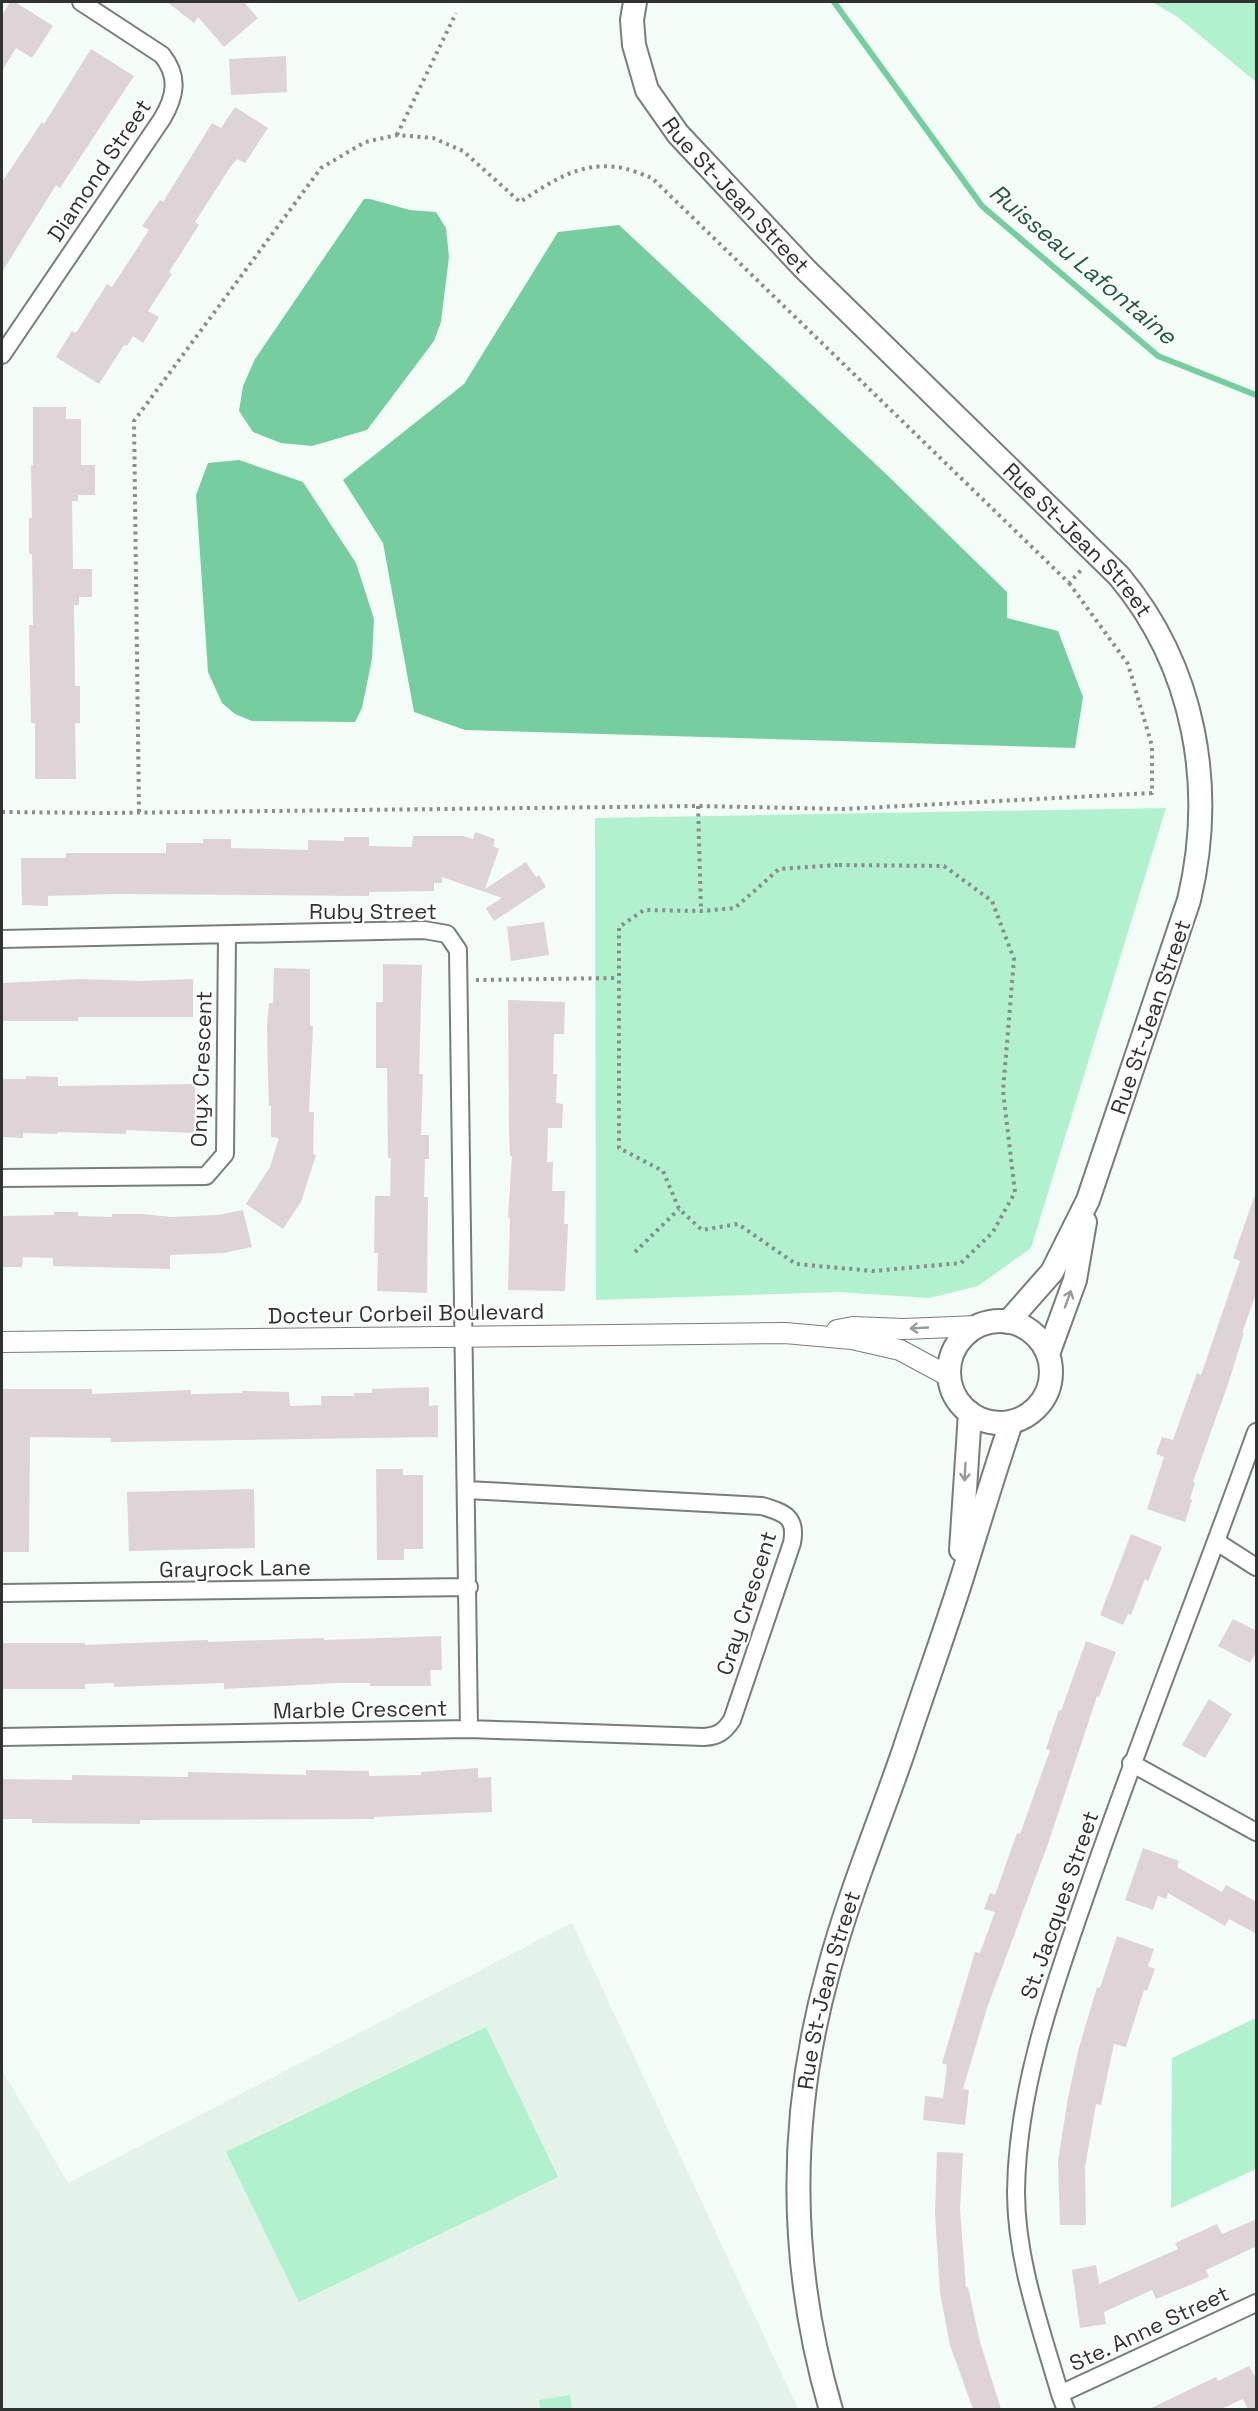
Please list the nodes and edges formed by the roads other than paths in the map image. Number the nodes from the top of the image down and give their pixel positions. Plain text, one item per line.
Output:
1 (81, 2) edge
2 (635, 2) edge
3 (2, 355) edge
4 (227, 935) junction
5 (2, 939) edge
6 (2, 1178) edge
7 (1088, 1200) junction
8 (1008, 1322) junction
9 (978, 1326) junction
10 (810, 1334) junction
11 (464, 1335) junction
12 (2, 1342) edge
13 (1048, 1354) junction
14 (950, 1377) junction
15 (970, 1413) junction
16 (1011, 1422) junction
17 (1257, 1432) edge
18 (467, 1490) junction
19 (1217, 1542) junction
20 (1257, 1567) edge
21 (960, 1585) junction
22 (469, 1587) junction
23 (2, 1593) edge
24 (470, 1729) junction
25 (2, 1737) edge
26 (1131, 1763) junction
27 (1257, 1833) edge
28 (1257, 2303) edge
29 (1063, 2402) edge
30 (831, 2409) edge

1 - 3 street, Diamond Street
2 - 7 main road, Rue St-Jean Street
4 - 5 street, Ruby Street
4 - 6 street, Onyx Crescent
4 - 11 street, Ruby Street
7 - 8 main road, Rue St-Jean Street
13 -> 7 main road, Rue St-Jean Street
8 - 9 main road
8 - 13 main road
9 -> 10 street, Docteur Corbeil Boulevard
9 - 14 main road
10 - 11 street, Docteur Corbeil Boulevard
10 - 14 street, Docteur Corbeil Boulevard
11 - 12 street, Docteur Corbeil Boulevard
11 - 18 street, Marble Crescent
13 - 16 main road, Rue St-Jean Street
14 - 15 main road
15 - 16 main road
15 -> 21 main road, Rue St-Jean Street
16 - 21 main road, Rue St-Jean Street
17 - 19 street, St. Jacques Street
18 - 22 street, Marble Crescent
18 - 24 street, Cray Crescent
19 - 20 street
19 - 26 street, St. Jacques Street
21 - 30 main road, Rue St-Jean Street
22 - 23 street, Grayrock Lane
22 - 24 street, Marble Crescent
24 - 25 street, Marble Crescent
26 - 27 street
26 - 29 street, St. Jacques Street
28 - 29 street, Ste. Anne Street

